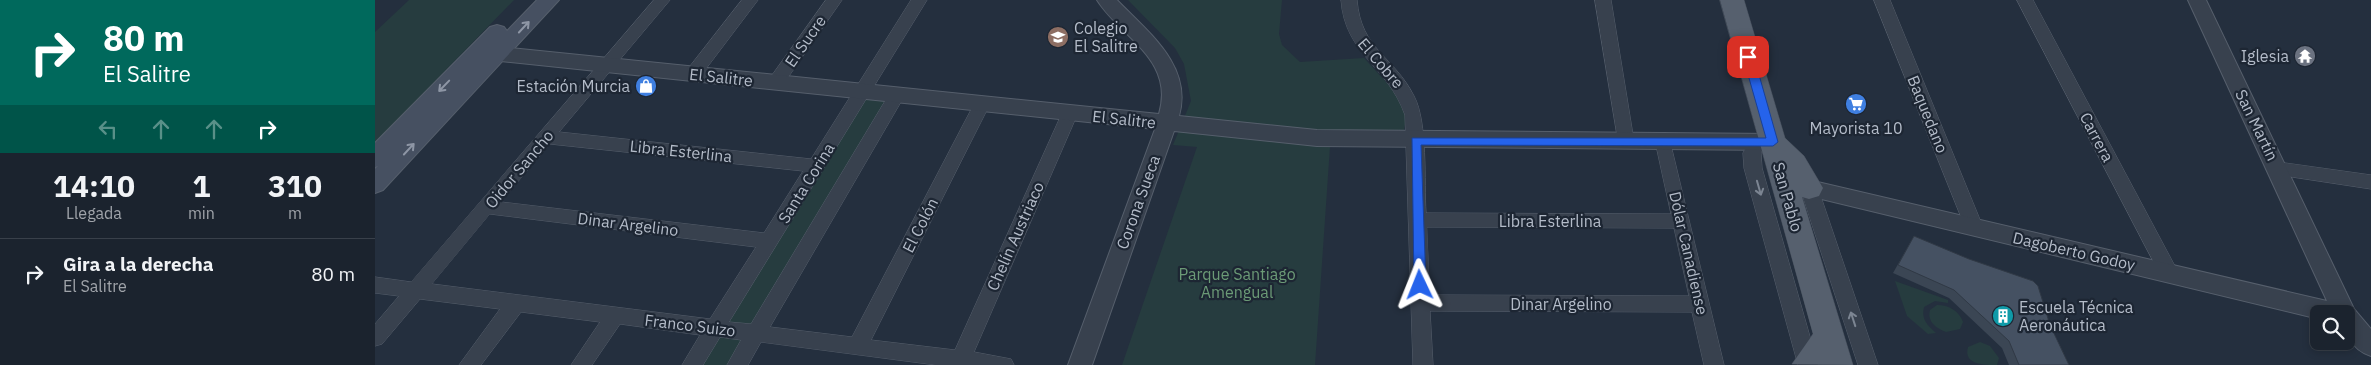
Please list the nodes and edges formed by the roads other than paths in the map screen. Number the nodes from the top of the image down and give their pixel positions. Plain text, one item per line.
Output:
1 (527, 0) edge
2 (549, 0) edge
3 (662, 0) edge
4 (750, 0) edge
5 (834, 0) edge
6 (919, 0) edge
7 (1106, 0) edge
8 (1349, 0) edge
9 (1603, 0) edge
10 (1732, 0) edge
11 (1882, 0) edge
12 (2025, 0) edge
13 (2197, 0) edge
14 (488, 52) junction
15 (607, 65) junction
16 (693, 74) junction
17 (776, 82) junction
18 (862, 91) junction
19 (897, 95) junction
20 (982, 104) junction
21 (1070, 113) junction
22 (1167, 123) junction
23 (546, 136) junction
24 (1416, 140) junction
25 (1626, 141) junction
26 (1663, 141) junction
27 (1765, 142) junction
28 (375, 158) edge
29 (816, 166) junction
30 (2278, 169) junction
31 (2371, 182) edge
32 (375, 184) edge
33 (1809, 188) junction
34 (486, 207) junction
35 (1418, 220) junction
36 (1681, 221) junction
37 (1974, 227) junction
38 (769, 241) junction
39 (2169, 273) junction
40 (375, 285) edge
41 (416, 290) junction
42 (516, 303) junction
43 (1421, 303) junction
44 (1701, 304) junction
45 (2341, 305) edge
46 (2310, 307) edge
47 (615, 316) junction
48 (2355, 326) edge
49 (715, 328) junction
50 (756, 334) junction
51 (375, 338) edge
52 (858, 346) junction
53 (2371, 346) edge
54 (1820, 358) edge
55 (961, 359) junction
56 (469, 365) edge
57 (581, 365) edge
58 (692, 365) edge
59 (737, 365) edge
60 (1005, 365) edge
61 (1080, 365) edge
62 (1423, 365) edge
63 (1715, 365) edge
64 (1868, 365) edge

1 - 14 main road
14 -> 2 main road
3 - 15 street, Oidor Sancho
4 - 16 street
5 - 17 street, El Sucre
6 - 18 street, Santa Corina
7 - 22 street, Corona Sueca
8 - 24 street, El Cobre
9 - 25 street
10 - 27 main road, San Pablo
11 - 37 street, Baquedano
12 - 39 street, Carrera
13 - 30 street, San Martín
14 - 15 street, El Salitre
14 -> 28 main road
32 -> 14 main road
15 - 16 street, El Salitre
15 - 23 street, Oidor Sancho
16 - 17 street, El Salitre
17 - 18 street, El Salitre
18 - 19 street, El Salitre
18 - 29 street, Santa Corina
19 - 20 street, El Salitre
19 - 50 street, Santa Corina
20 - 21 street, El Salitre
20 - 52 street, El Colón
21 - 22 street, El Salitre
21 - 55 street, Chelín Austriaco
22 - 24 street, El Salitre
22 - 61 street, Corona Sueca
23 - 29 street, Libra Esterlina
23 - 34 street, Oidor Sancho
24 - 25 street, El Salitre
24 - 35 street, El Cobre
25 - 26 street, El Salitre
26 - 27 street, El Salitre
26 - 36 street, Dólar Canadiense
27 - 33 main road
27 - 54 main road, San Pablo
29 - 38 street, Santa Corina
30 - 31 street, San Martín
30 - 45 street, San Martín
33 - 37 street, Dagoberto Godoy
64 -> 33 street, San Pablo
34 - 38 street, Dinar Argelino
34 - 41 street, Oidor Sancho
35 - 36 street, Libra Esterlina
35 - 43 street, El Cobre
36 - 44 street, Dólar Canadiense
37 - 39 street, Dagoberto Godoy
38 - 49 street, Santa Corina
39 - 46 street, Dagoberto Godoy
40 - 41 street, Franco Suizo
41 - 42 street, Franco Suizo
41 - 51 street, Oidor Sancho
42 - 47 street, Franco Suizo
42 - 56 street
43 - 44 street, Dinar Argelino
43 - 62 street, El Cobre
44 - 63 street, Dólar Canadiense
47 - 49 street, Franco Suizo
47 - 57 street
48 - 53 street, San Martín
49 - 50 street, Franco Suizo
49 - 58 street, Santa Corina
50 - 52 street, Franco Suizo
50 - 59 street, Santa Corina
52 - 55 street, Franco Suizo
55 - 60 street, Franco Suizo

